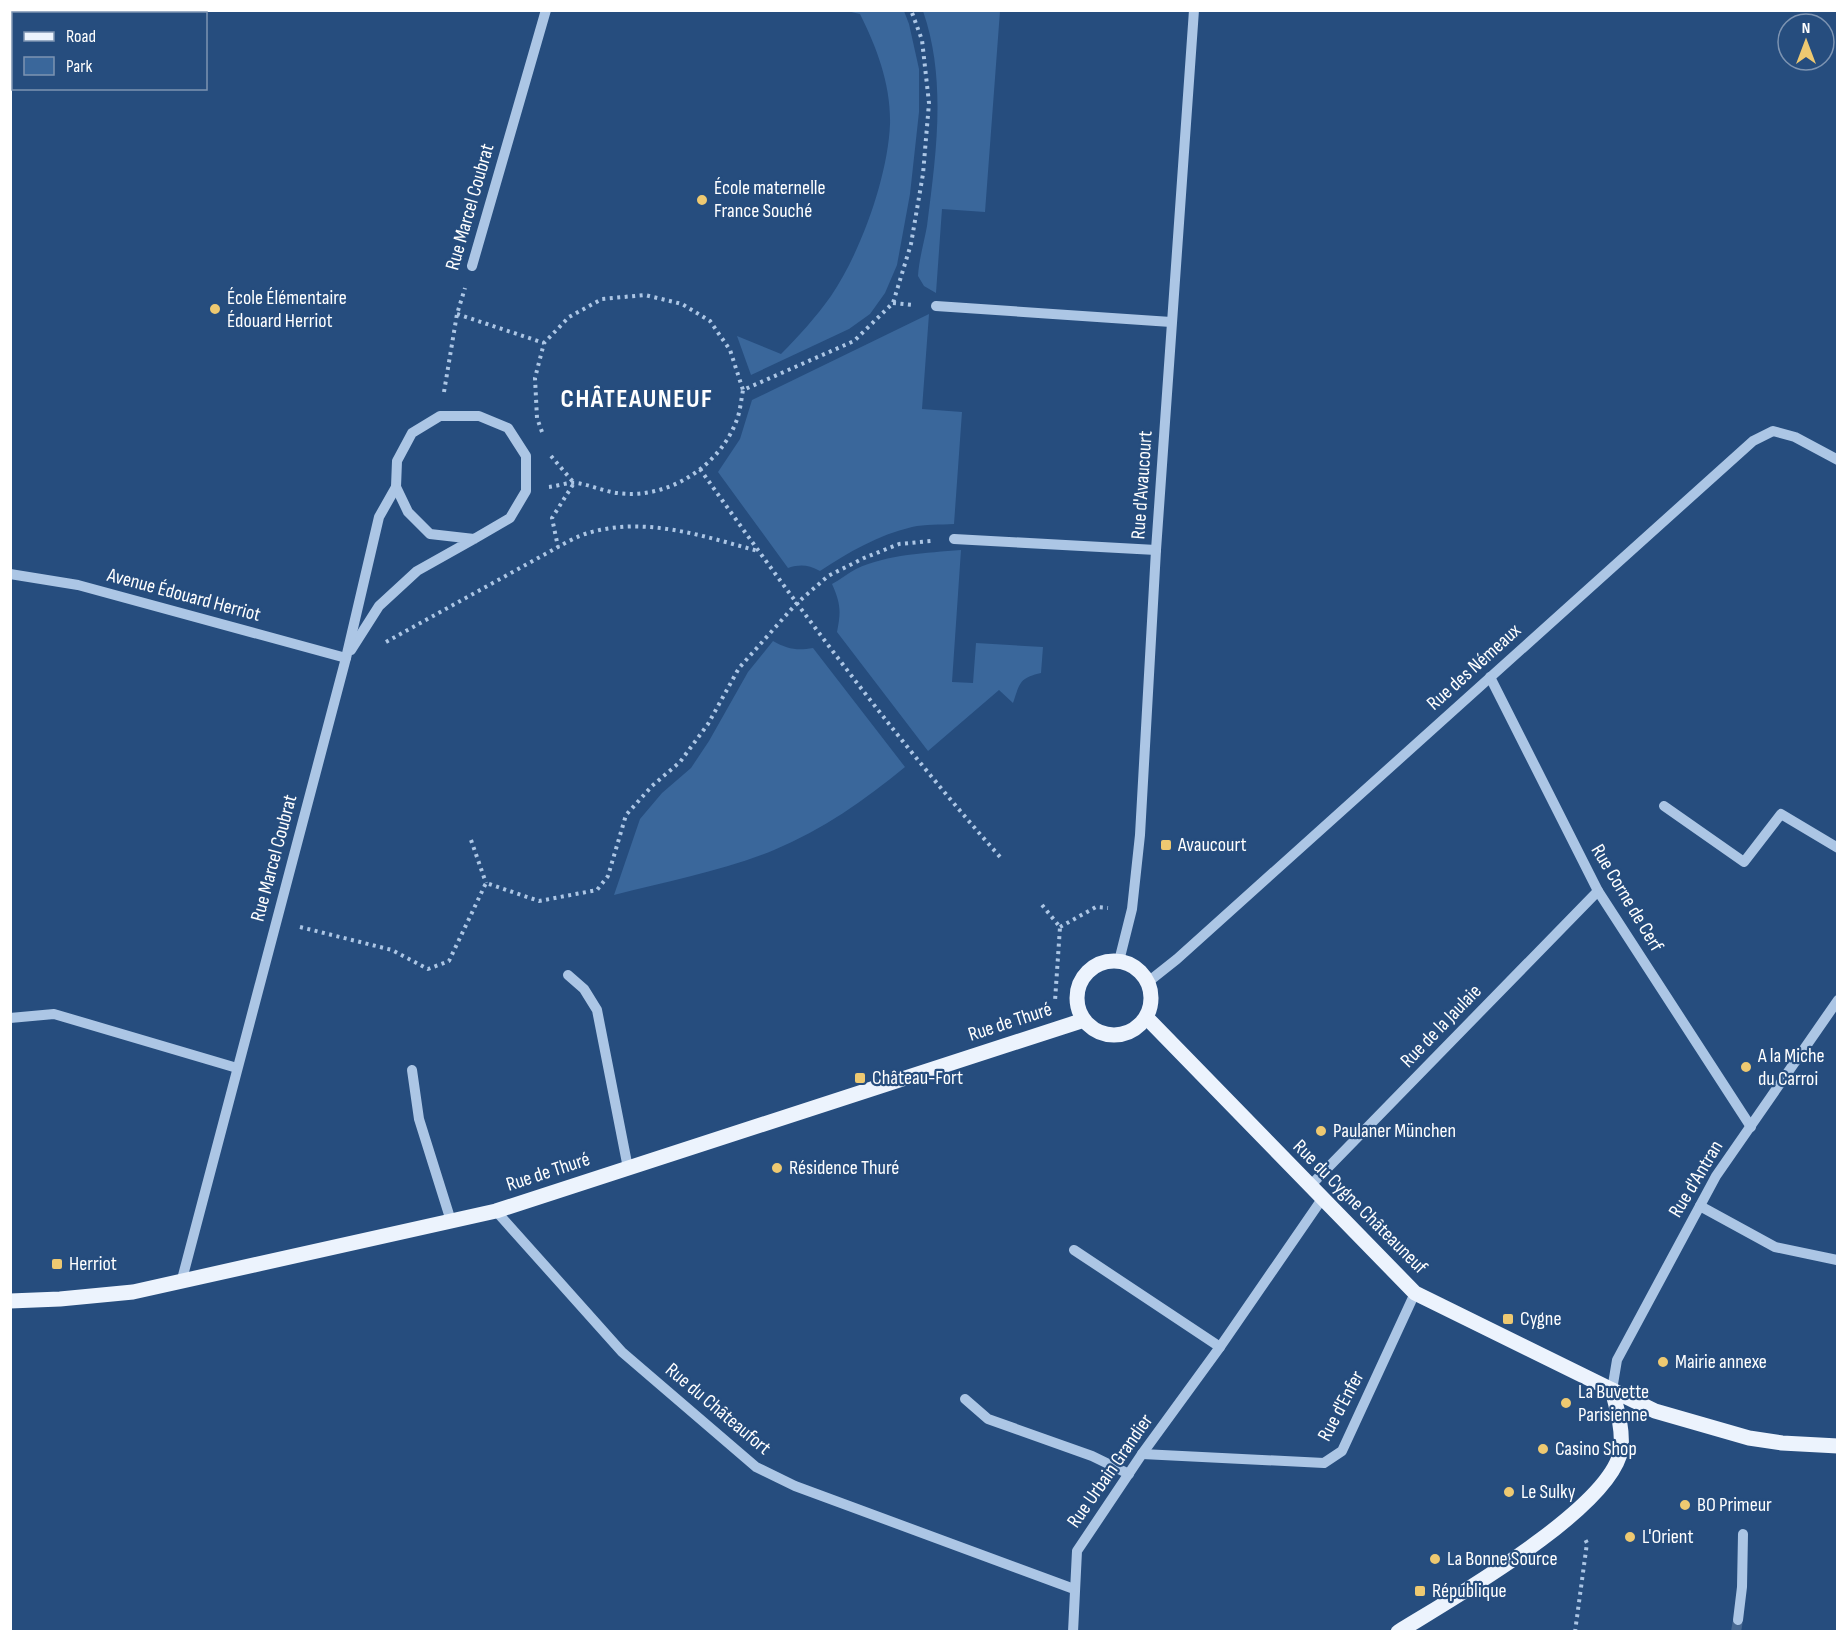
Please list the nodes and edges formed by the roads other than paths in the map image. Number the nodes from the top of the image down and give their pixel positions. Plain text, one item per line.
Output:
1 (546, 10) edge
2 (1194, 10) edge
3 (472, 266) road end
4 (936, 306) dead end
5 (1171, 322) junction
6 (1838, 459) edge
7 (396, 487) junction
8 (954, 538) road end
9 (474, 539) junction
10 (1156, 550) junction
11 (10, 574) edge
12 (346, 658) junction
13 (1490, 677) junction
14 (1664, 806) dead end
15 (1838, 848) edge
16 (1598, 891) junction
17 (1119, 961) junction
18 (568, 975) dead end
19 (1148, 982) junction
20 (1838, 1000) edge
21 (10, 1018) edge
22 (1147, 1018) junction
23 (1084, 1020) junction
24 (237, 1068) junction
25 (412, 1070) dead end
26 (1751, 1127) junction
27 (628, 1168) junction
28 (1310, 1186) junction
29 (1322, 1199) junction
30 (1700, 1206) junction
31 (496, 1211) junction
32 (451, 1221) junction
33 (1074, 1250) dead end
34 (1837, 1260) edge
35 (181, 1283) junction
36 (1415, 1293) junction
37 (10, 1301) edge
38 (1220, 1347) junction
39 (1612, 1390) junction
40 (965, 1399) dead end
41 (1838, 1446) edge
42 (1142, 1454) junction
43 (1129, 1474) junction
44 (1743, 1534) dead end
45 (1074, 1589) junction
46 (1738, 1620) tunnel mouth
47 (1073, 1632) edge
48 (1398, 1632) edge

1 - 3 street, Rue Marcel Coubrat
2 - 5 street, Rue d'Avaucourt
4 - 5 street
5 - 10 street, Rue d'Avaucourt
6 - 13 street, Rue des Némeaux
7 - 9 street
7 - 9 street, Rue Marcel Coubrat
7 - 12 street, Rue Marcel Coubrat
8 - 10 street
9 - 12 street, Rue Marcel Coubrat
10 - 17 street, Rue d'Avaucourt
11 - 12 street, Avenue Édouard Herriot
12 - 24 street, Rue Marcel Coubrat
13 - 16 street, Rue Corne de Cerf
13 - 19 street, Rue des Némeaux
14 - 15 street
16 - 26 street, Rue Corne de Cerf
16 - 28 street, Rue de la Jaulaie
17 - 19 main road
17 - 23 main road
18 - 27 street
19 - 22 main road
20 - 26 street, Rue d'Antran
21 - 24 street
22 - 23 main road
22 - 28 main road, Rue du Cygne Châteauneuf
23 - 27 main road, Rue de Thuré
24 - 35 street, Rue Marcel Coubrat
25 - 32 street
26 - 30 street, Rue d'Antran
27 - 31 main road, Rue de Thuré
28 - 29 main road, Rue du Cygne Châteauneuf
29 - 36 main road, Rue du Cygne Châteauneuf
29 - 38 street, Rue Urbain Grandier
30 - 34 street
30 - 39 street, Rue d'Antran
31 - 32 main road, Rue de Thuré
31 - 45 street, Rue du Châteaufort
32 - 35 main road, Rue de Thuré
33 - 38 street
35 - 37 main road, Rue de Thuré
36 - 39 main road, Rue du Cygne Châteauneuf
36 - 42 street, Rue d'Enfer
38 - 42 street, Rue Urbain Grandier
39 - 41 main road, Rue du Cygne Châteauneuf
39 - 48 main road
40 - 43 street
42 - 43 street, Rue Urbain Grandier
43 - 45 street, Rue Urbain Grandier
44 - 46 street
45 - 47 street, Rue Urbain Grandier

